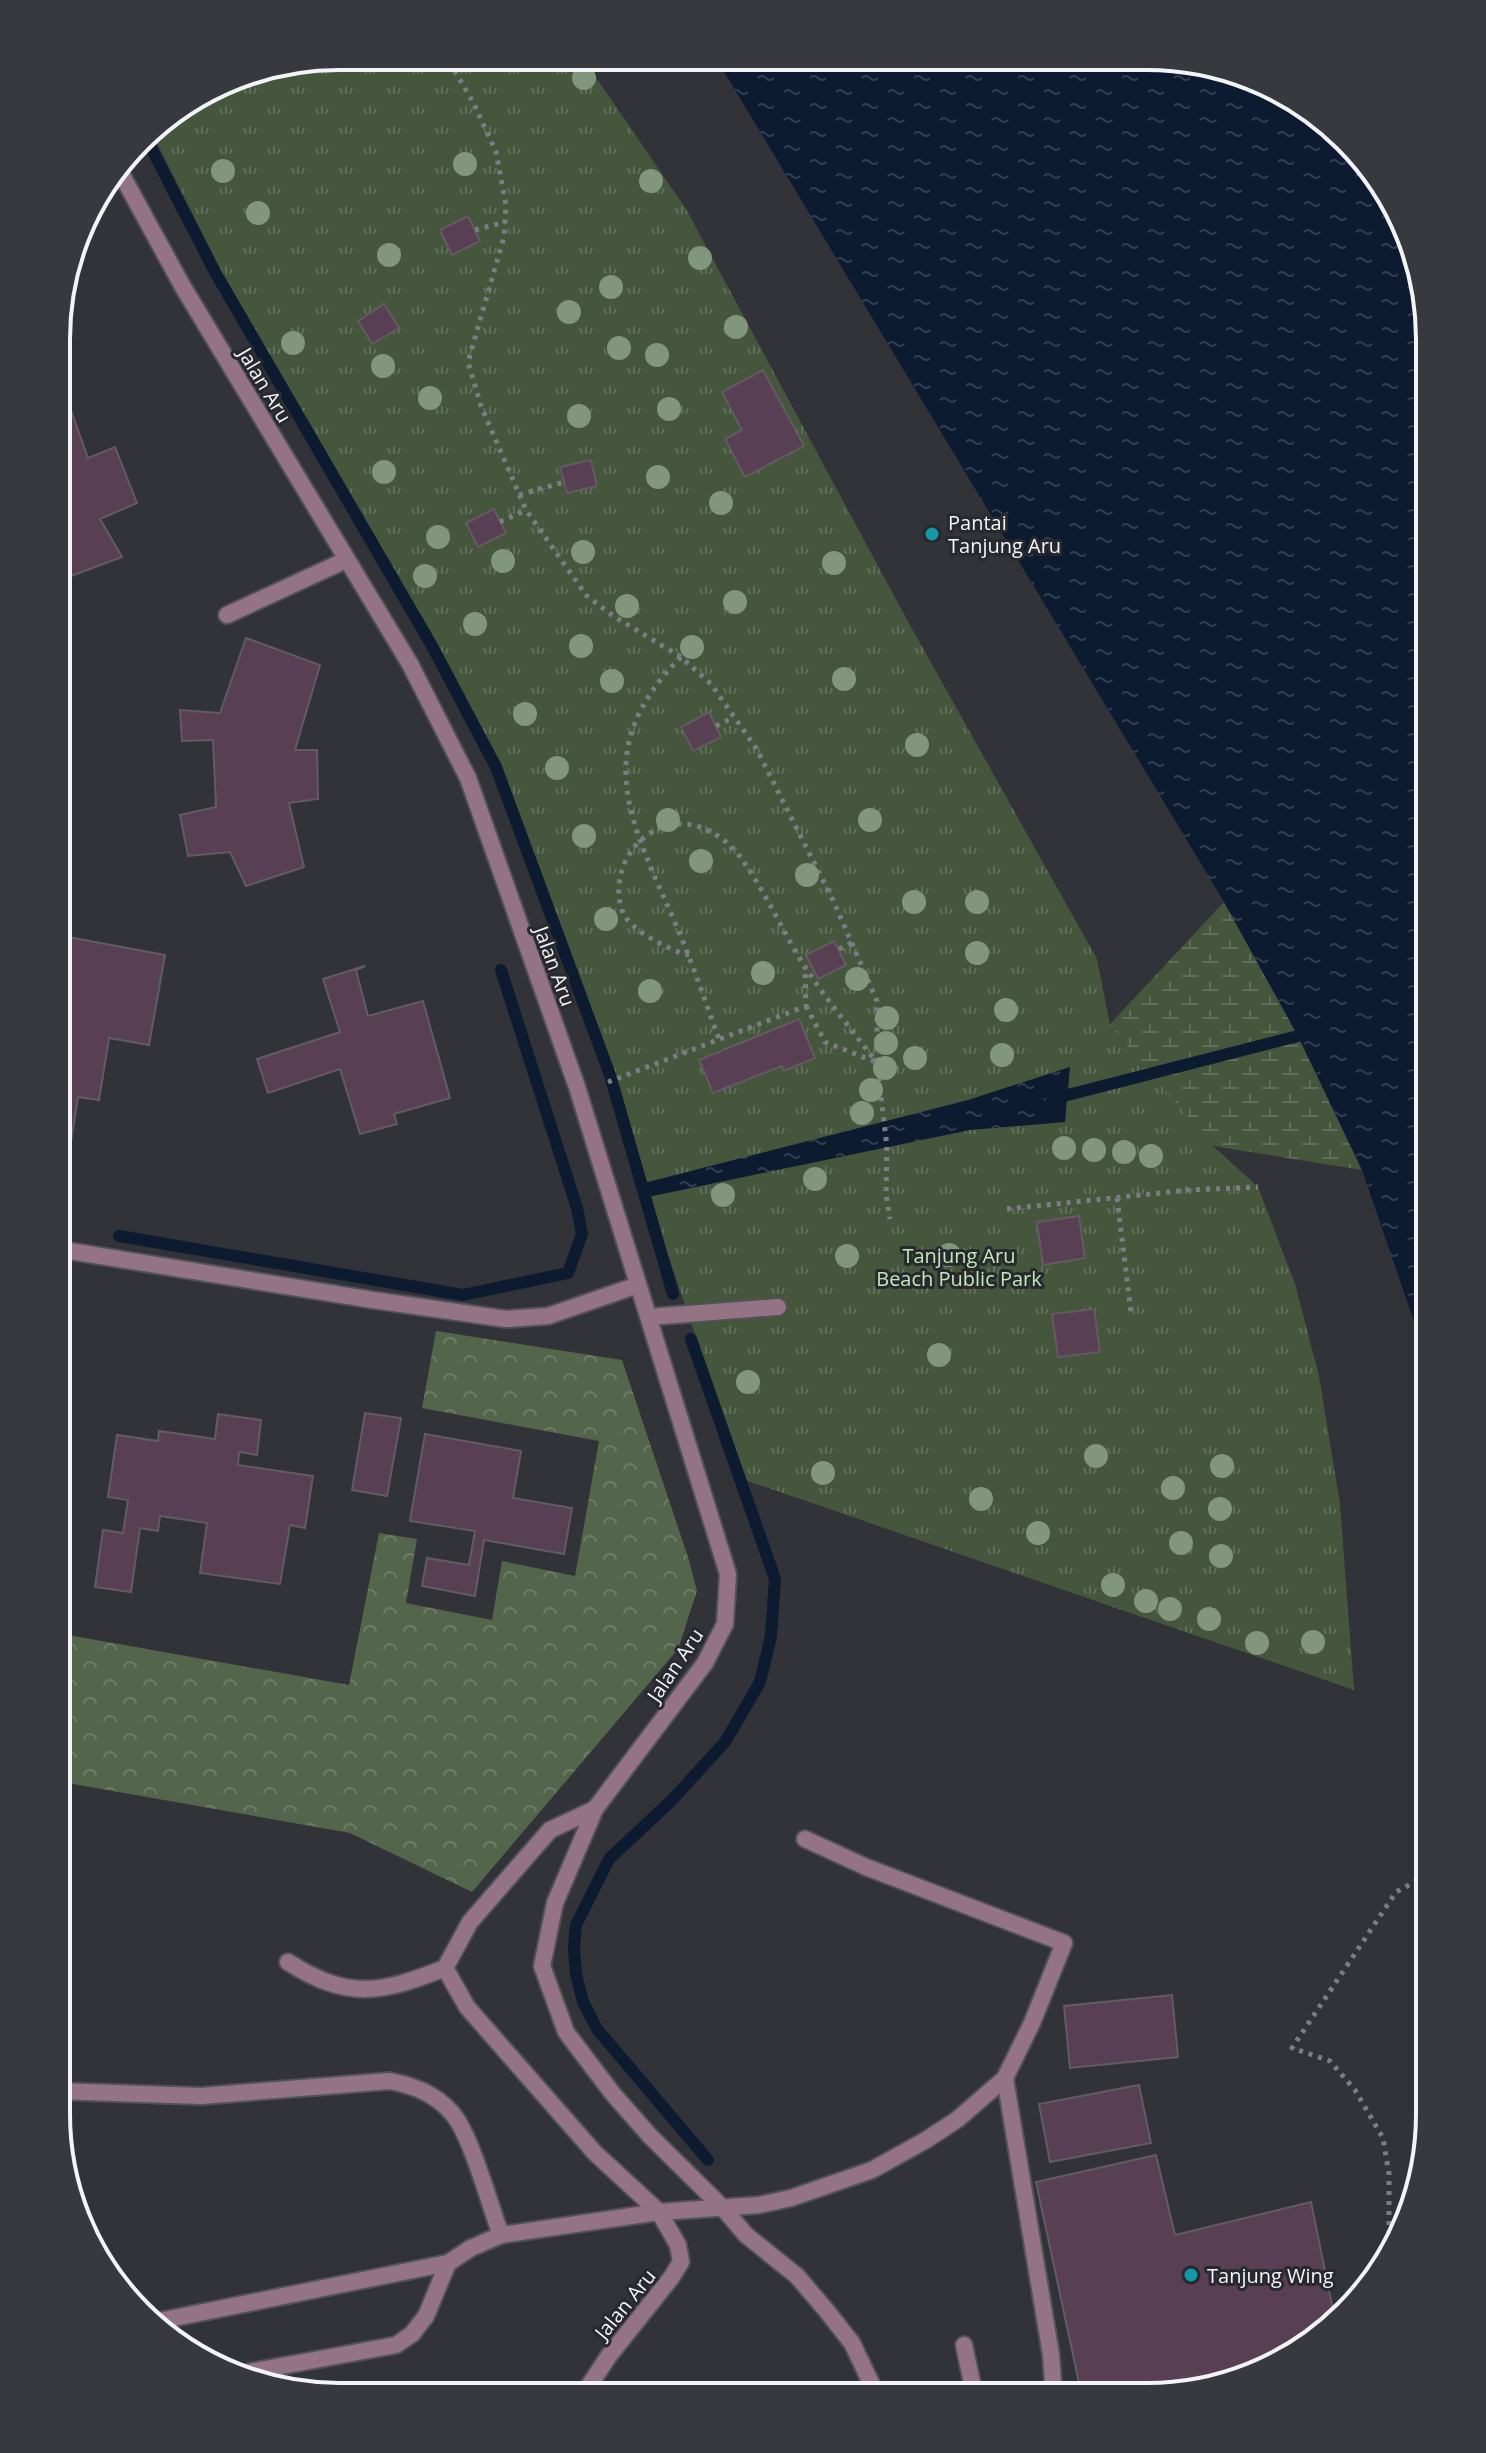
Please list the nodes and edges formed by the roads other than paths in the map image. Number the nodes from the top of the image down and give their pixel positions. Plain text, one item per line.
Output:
1 (124, 179) edge
2 (346, 560) junction
3 (227, 615) dead end
4 (70, 1251) edge
5 (638, 1285) junction
6 (778, 1307) dead end
7 (649, 1317) junction
8 (595, 1809) junction
9 (805, 1839) dead end
10 (288, 1962) dead end
11 (445, 1968) junction
12 (1005, 2078) junction
13 (70, 2091) edge
14 (723, 2208) junction
15 (659, 2212) junction
16 (501, 2235) junction
17 (448, 2263) junction
18 (167, 2319) edge
19 (964, 2345) dead end
20 (258, 2370) edge
21 (591, 2383) edge
22 (871, 2383) edge
23 (972, 2383) edge
24 (1052, 2383) edge

1 - 2 street, Jalan Aru
2 - 3 street
2 - 5 street, Jalan Aru
4 - 5 street
5 - 7 street, Jalan Aru
6 - 7 street
7 - 8 street, Jalan Aru
8 - 11 street, Jalan Aru
8 - 14 street, Jalan Aru
9 - 12 street
10 - 11 street
11 - 15 street, Jalan Aru
12 - 14 street
12 - 24 street
13 - 16 street
14 - 15 street
14 - 22 street, Jalan Aru
15 - 16 street
15 - 21 street, Jalan Aru
16 - 17 street
17 - 18 street
17 - 20 street
19 - 23 street

